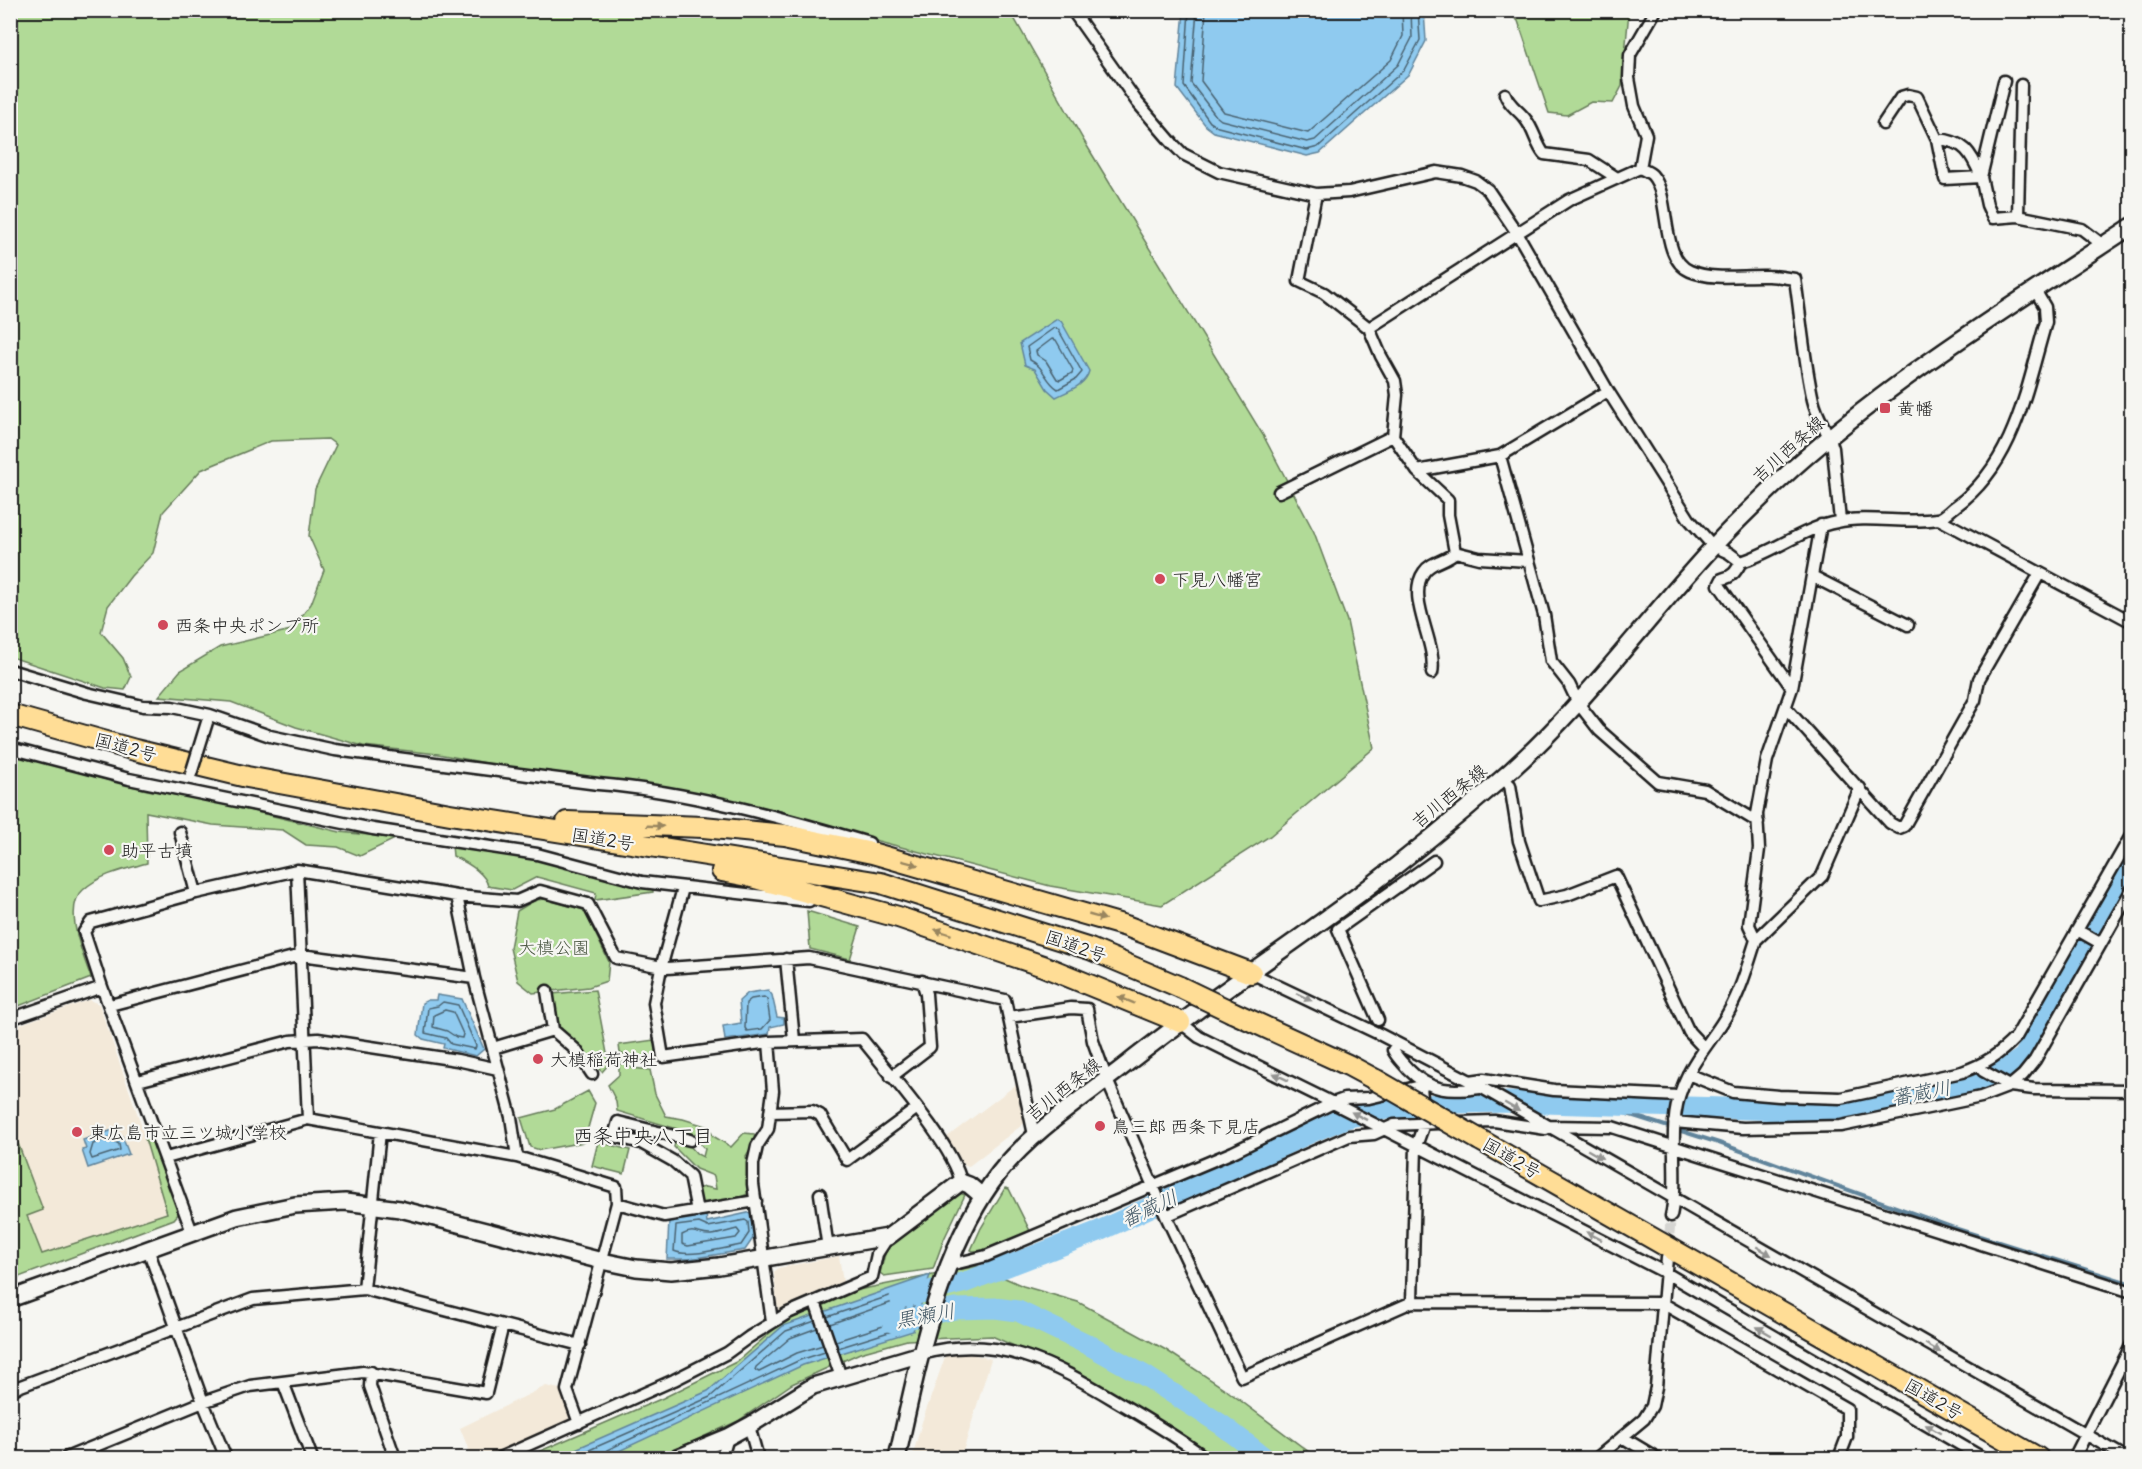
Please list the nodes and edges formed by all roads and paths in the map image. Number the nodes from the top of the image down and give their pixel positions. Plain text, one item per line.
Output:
1 (1072, 10) edge
2 (1656, 10) edge
3 (2004, 81) dead end
4 (2021, 85) dead end
5 (1505, 94) dead end
6 (1883, 124) dead end
7 (1937, 139) junction
8 (1640, 168) junction
9 (1981, 177) junction
10 (1617, 178) junction
11 (1316, 194) junction
12 (2018, 216) junction
13 (2132, 226) edge
14 (1517, 233) junction
15 (2103, 245) junction
16 (2035, 290) junction
17 (1369, 328) junction
18 (1608, 391) junction
19 (1393, 436) junction
20 (1830, 437) junction
21 (1500, 456) junction
22 (1417, 471) junction
23 (1279, 492) dead end
24 (1939, 519) junction
25 (1840, 521) junction
26 (1821, 525) junction
27 (1713, 546) junction
28 (1455, 552) junction
29 (1528, 561) junction
30 (1741, 562) junction
31 (2040, 573) junction
32 (1812, 576) junction
33 (2132, 622) edge
34 (1908, 625) dead end
35 (10, 670) edge
36 (1432, 673) dead end
37 (1792, 688) junction
38 (10, 702) edge
39 (1578, 703) junction
40 (1786, 708) junction
41 (10, 715) edge
42 (209, 719) junction
43 (10, 728) edge
44 (10, 748) edge
45 (247, 777) junction
46 (1502, 778) junction
47 (1860, 788) junction
48 (187, 792) junction
49 (450, 814) junction
50 (1758, 822) junction
51 (180, 832) dead end
52 (2132, 834) edge
53 (872, 853) junction
54 (1434, 861) dead end
55 (297, 870) junction
56 (683, 888) junction
57 (2132, 889) edge
58 (1364, 890) junction
59 (196, 893) junction
60 (457, 896) junction
61 (1372, 905) junction
62 (898, 917) junction
63 (2079, 931) junction
64 (1756, 939) junction
65 (2099, 943) junction
66 (301, 955) junction
67 (786, 959) junction
68 (661, 968) junction
69 (1251, 973) junction
70 (474, 978) junction
71 (922, 981) junction
72 (102, 987) junction
73 (547, 991) dead end
74 (110, 1005) junction
75 (1009, 1017) junction
76 (10, 1019) edge
77 (1378, 1020) dead end
78 (1180, 1022) junction
79 (553, 1030) junction
80 (303, 1040) junction
81 (794, 1040) junction
82 (769, 1042) junction
83 (493, 1048) junction
84 (1704, 1048) junction
85 (1393, 1050) dead end
86 (1982, 1068) junction
87 (498, 1069) junction
88 (592, 1074) dead end
89 (1688, 1074) junction
90 (891, 1077) junction
91 (1107, 1080) junction
92 (138, 1081) junction
93 (1475, 1085) junction
94 (1422, 1086) junction
95 (2009, 1086) junction
96 (2132, 1090) edge
97 (1679, 1098) junction
98 (1334, 1103) junction
99 (916, 1109) junction
100 (770, 1112) junction
101 (308, 1119) junction
102 (1674, 1122) junction
103 (1424, 1123) junction
104 (1548, 1127) junction
105 (1384, 1129) junction
106 (380, 1132) junction
107 (1034, 1135) junction
108 (690, 1140) dead end
109 (1416, 1146) junction
110 (1675, 1148) junction
111 (517, 1156) junction
112 (166, 1158) junction
113 (961, 1182) junction
114 (1154, 1186) junction
115 (820, 1194) dead end
116 (982, 1196) junction
117 (1674, 1200) junction
118 (756, 1201) junction
119 (617, 1203) junction
120 (373, 1204) junction
121 (697, 1211) junction
122 (1166, 1216) junction
123 (1671, 1216) tunnel mouth
124 (192, 1232) junction
125 (888, 1237) junction
126 (828, 1248) junction
127 (148, 1249) junction
128 (765, 1258) junction
129 (1667, 1258) tunnel mouth
130 (602, 1261) junction
131 (949, 1267) junction
132 (1666, 1273) junction
133 (364, 1289) junction
134 (2132, 1292) edge
135 (10, 1299) edge
136 (1412, 1302) junction
137 (1662, 1303) junction
138 (815, 1304) junction
139 (772, 1322) junction
140 (503, 1325) junction
141 (177, 1328) junction
142 (2132, 1344) edge
143 (580, 1345) junction
144 (921, 1354) junction
145 (371, 1372) junction
146 (840, 1372) junction
147 (284, 1382) junction
148 (10, 1390) edge
149 (203, 1402) junction
150 (579, 1423) junction
151 (749, 1426) junction
152 (2087, 1436) junction
153 (728, 1437) junction
154 (1622, 1437) junction
155 (2077, 1452) dead end
156 (66, 1458) edge
157 (226, 1458) edge
158 (312, 1458) edge
159 (395, 1458) edge
160 (499, 1458) edge
161 (677, 1458) edge
162 (722, 1458) edge
163 (758, 1458) edge
164 (897, 1458) edge
165 (1206, 1458) edge
166 (1597, 1458) edge
167 (1657, 1458) edge
168 (1839, 1458) edge
169 (1983, 1458) edge
170 (2038, 1458) edge
171 (2127, 1458) edge

1 - 11 street
2 - 8 street
3 - 9 street
4 - 12 street
5 - 10 street
6 - 7 street
7 - 9 street
7 - 9 street
8 - 10 street
8 - 20 street
9 - 12 street
10 - 14 street
11 - 14 street
11 - 17 street
12 - 15 street
13 - 15 main road, 吉川西条線
14 - 17 street
14 - 18 street
15 - 16 main road, 吉川西条線
16 - 20 main road, 吉川西条線
16 - 24 street
17 - 19 street
18 - 21 street
18 - 27 street
19 - 22 street
19 - 23 street
20 - 25 street
20 - 27 main road, 吉川西条線
21 - 22 street
21 - 29 street
22 - 28 street
24 - 25 street
24 - 31 street
25 - 26 street
26 - 30 street
26 - 32 street
27 - 30 street
27 - 39 main road, 吉川西条線
28 - 29 street
28 - 36 street
29 - 39 street
30 - 37 street
31 - 33 street
31 - 47 street
32 - 34 street
32 - 37 street
35 - 42 street
37 - 40 street
38 - 45 highway
39 - 46 main road, 吉川西条線
39 - 50 street
40 - 47 street
40 - 50 street
41 - 45 highway, 国道2号
42 - 48 street, bridge
42 - 53 street
43 - 45 highway
44 - 48 street
45 - 49 highway, 国道2号
46 - 58 main road, 吉川西条線
46 - 84 street
47 - 64 street
48 - 56 street
49 -> 53 highway
49 - 62 highway
49 - 170 highway, 国道2号, bridge
50 - 64 street
51 - 59 street
52 - 63 street
53 -> 69 highway
54 - 61 street
55 - 59 street
55 - 60 street
55 - 66 street
56 - 62 street
56 - 68 street
57 - 65 street
58 - 61 street
58 - 69 main road, 吉川西条線
59 - 72 street
60 - 68 street
60 - 70 street
61 - 77 street
78 -> 62 highway
63 - 65 street
63 - 86 street
64 - 84 street
65 - 95 street
66 - 70 street
66 - 74 street
66 - 80 street
67 - 68 street
67 - 71 street
67 - 81 street
68 - 82 street
69 - 78 main road, 吉川西条線
69 -> 93 street
70 - 83 street
71 - 75 street
71 - 90 street
72 - 74 street
72 - 76 street
73 - 79 street
74 - 92 street
75 - 91 street
75 - 107 street
78 - 91 main road, 吉川西条線
98 -> 78 street
79 - 83 street
79 - 88 street
80 - 87 street
80 - 92 street
80 - 101 street
81 - 82 street
81 - 90 street
82 - 100 street
83 - 87 street
84 - 89 street
85 - 94 street
86 - 89 street
86 - 95 street
87 - 111 street
89 - 97 street
90 - 99 street
91 - 107 main road, 吉川西条線
91 - 114 street
92 - 112 street
93 - 94 street
93 - 97 street
93 -> 104 street
94 - 98 street
94 - 103 street
95 - 96 street
95 - 102 street
97 - 102 street
105 -> 98 street
98 - 114 street
99 - 100 street
99 - 113 street
100 - 118 street
101 - 106 street
101 - 112 street
102 - 110 street
103 - 104 street
103 - 105 street
103 - 109 street
104 - 110 street
104 -> 117 street
105 - 109 street
105 - 122 street
106 - 111 street
106 - 120 street
107 - 116 main road, 吉川西条線
108 - 121 street
132 -> 109 street
109 - 136 street
110 - 117 street
110 - 134 street
111 - 119 street
112 - 124 street
113 - 116 main road
113 - 125 main road
114 - 122 street
114 - 131 street
115 - 126 street
116 - 131 main road, 吉川西条線
117 - 123 street
117 -> 152 street
118 - 121 street
118 - 128 street
119 - 121 street
119 - 130 street
120 - 124 main road
120 - 130 main road
120 - 133 street
122 - 136 street
124 - 127 main road
125 - 126 main road
125 - 138 street
126 - 128 main road
127 - 135 main road
127 - 141 street
128 - 130 main road
128 - 139 street
129 - 132 street
130 - 143 street
131 - 144 main road, 吉川西条線
132 - 137 street
169 -> 132 street
133 - 140 street
133 - 141 street
136 - 137 street
137 - 154 street
137 - 168 street
138 - 139 street
138 - 146 street
139 - 150 street
140 - 143 street
140 - 145 street
141 - 148 street
141 - 149 street
142 - 152 street
143 - 150 street
144 - 146 main road
144 - 164 main road, 吉川西条線
144 - 165 street
145 - 147 street
145 - 159 street
146 - 151 main road
147 - 149 street
147 - 158 street
149 - 156 street
149 - 157 street
150 - 160 street
151 - 153 main road
151 - 163 street
152 - 155 street
152 - 171 street
153 - 161 main road
153 - 162 street
154 - 166 street
154 - 167 street

